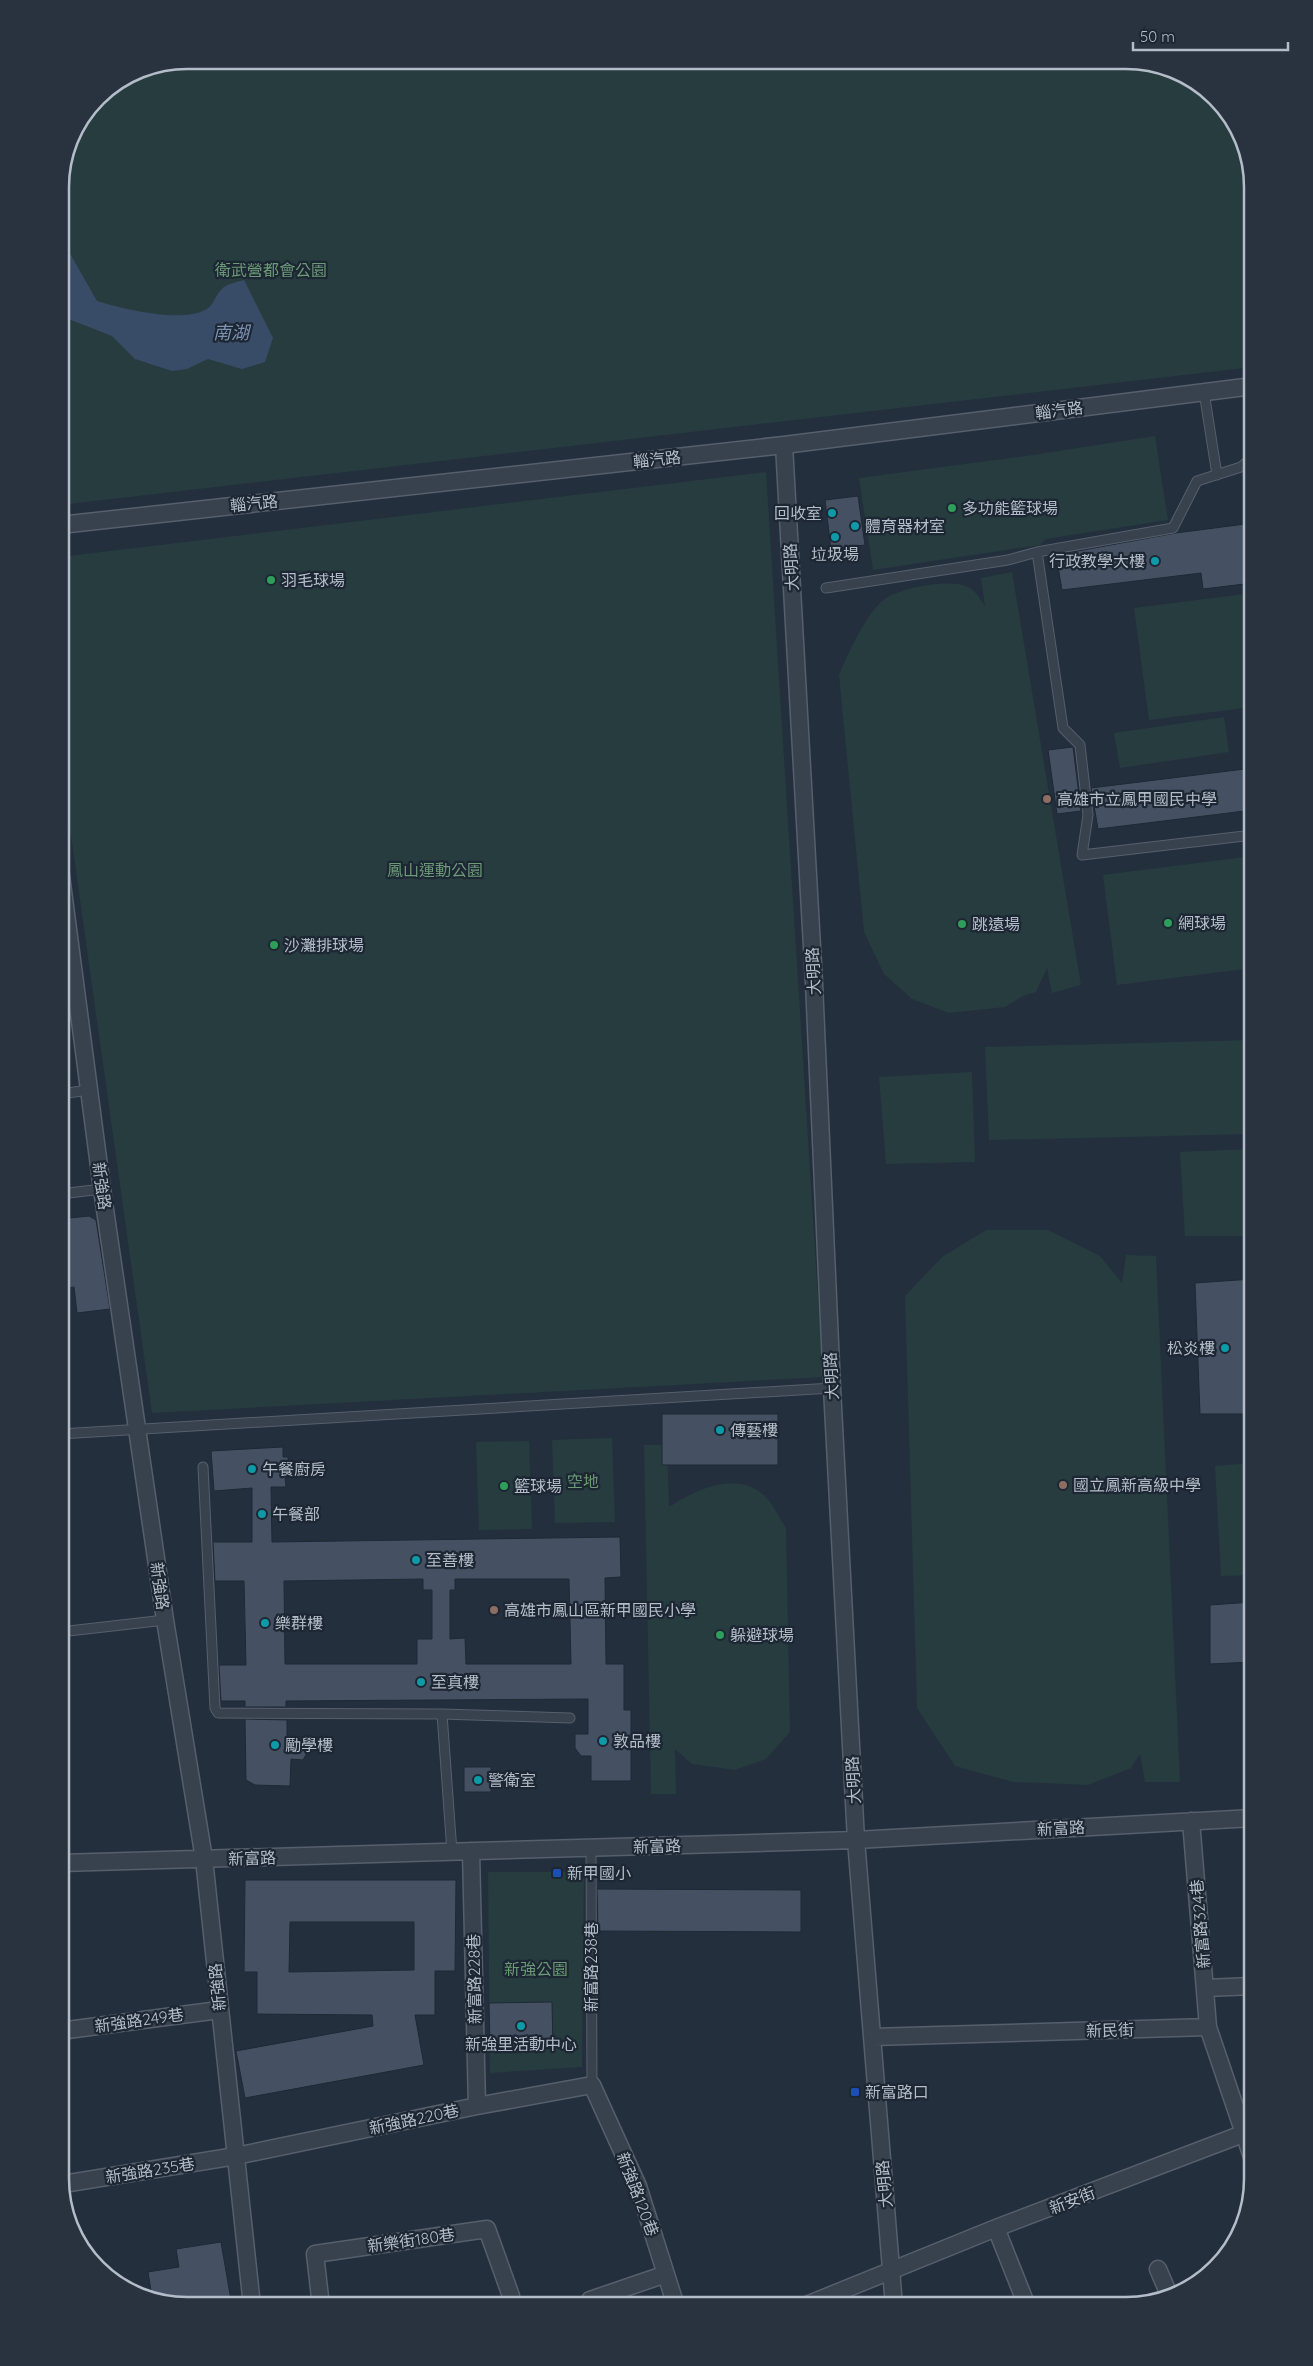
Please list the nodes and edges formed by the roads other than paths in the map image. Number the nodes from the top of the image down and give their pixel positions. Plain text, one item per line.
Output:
1 (1244, 387) edge
2 (1204, 392) junction
3 (784, 445) junction
4 (1244, 465) edge
5 (1217, 475) junction
6 (69, 524) edge
7 (1037, 552) junction
8 (826, 588) dead end
9 (1244, 836) edge
10 (69, 991) edge
11 (89, 1090) junction
12 (69, 1093) edge
13 (102, 1189) junction
14 (69, 1193) edge
15 (832, 1388) junction
16 (137, 1428) junction
17 (69, 1433) edge
18 (203, 1467) dead end
19 (165, 1620) junction
20 (69, 1631) edge
21 (442, 1714) junction
22 (570, 1718) dead end
23 (1244, 1818) edge
24 (1191, 1821) junction
25 (856, 1840) junction
26 (591, 1848) junction
27 (471, 1851) junction
28 (452, 1852) junction
29 (204, 1859) junction
30 (69, 1863) edge
31 (1244, 1986) edge
32 (1205, 1988) junction
33 (219, 2010) junction
34 (1208, 2028) junction
35 (69, 2030) edge
36 (872, 2037) junction
37 (592, 2086) junction
38 (477, 2106) junction
39 (1244, 2122) edge
40 (1244, 2135) edge
41 (236, 2156) junction
42 (69, 2178) edge
43 (996, 2228) junction
44 (891, 2270) junction
45 (1158, 2270) dead end
46 (666, 2274) junction
47 (1167, 2290) edge
48 (251, 2297) edge
49 (320, 2297) edge
50 (509, 2297) edge
51 (599, 2297) edge
52 (673, 2297) edge
53 (826, 2297) edge
54 (893, 2297) edge
55 (1023, 2297) edge

1 - 2 street, 輜汽路
2 - 3 street, 輜汽路
2 - 5 lane
3 - 6 street, 輜汽路
3 - 15 street, 大明路
4 - 5 lane
5 - 7 lane
7 - 8 lane
7 - 9 lane
10 - 11 street, 新強路
11 - 12 lane
11 - 13 street, 新強路
13 - 14 lane
13 - 16 street, 新強路
15 - 16 lane
15 - 25 street, 大明路
16 - 17 lane
16 - 19 street, 新強路
18 - 21 lane
19 - 20 lane
19 - 29 street, 新強路
21 - 22 lane
21 - 28 lane
23 - 24 street, 新富路
24 - 25 street, 新富路
24 - 32 street, 新富路324巷
25 - 26 street, 新富路
25 - 36 street, 大明路
26 - 27 street, 新富路
26 - 37 lane, 新富路238巷
27 - 28 street, 新富路
27 - 38 street, 新富路228巷
28 - 29 street, 新富路
29 - 30 street, 新富路
29 - 33 street, 新強路
31 - 32 street
32 - 34 street, 新富路324巷
33 - 35 street, 新強路249巷
33 - 41 street, 新強路
34 - 36 street, 新民街
34 - 39 street
36 - 44 street, 大明路
37 - 38 street, 新強路220巷
37 - 46 street, 新強路120巷
38 - 41 street, 新強路220巷
40 - 43 street, 新安街
41 - 42 street, 新強路235巷
41 - 48 street, 新強路
43 - 44 street, 新安街
43 - 55 street
44 - 53 street, 新安街
44 - 54 street, 大明路
45 - 47 street
46 - 51 street
46 - 52 street, 新強路120巷
49 - 50 street, 新樂街180巷

